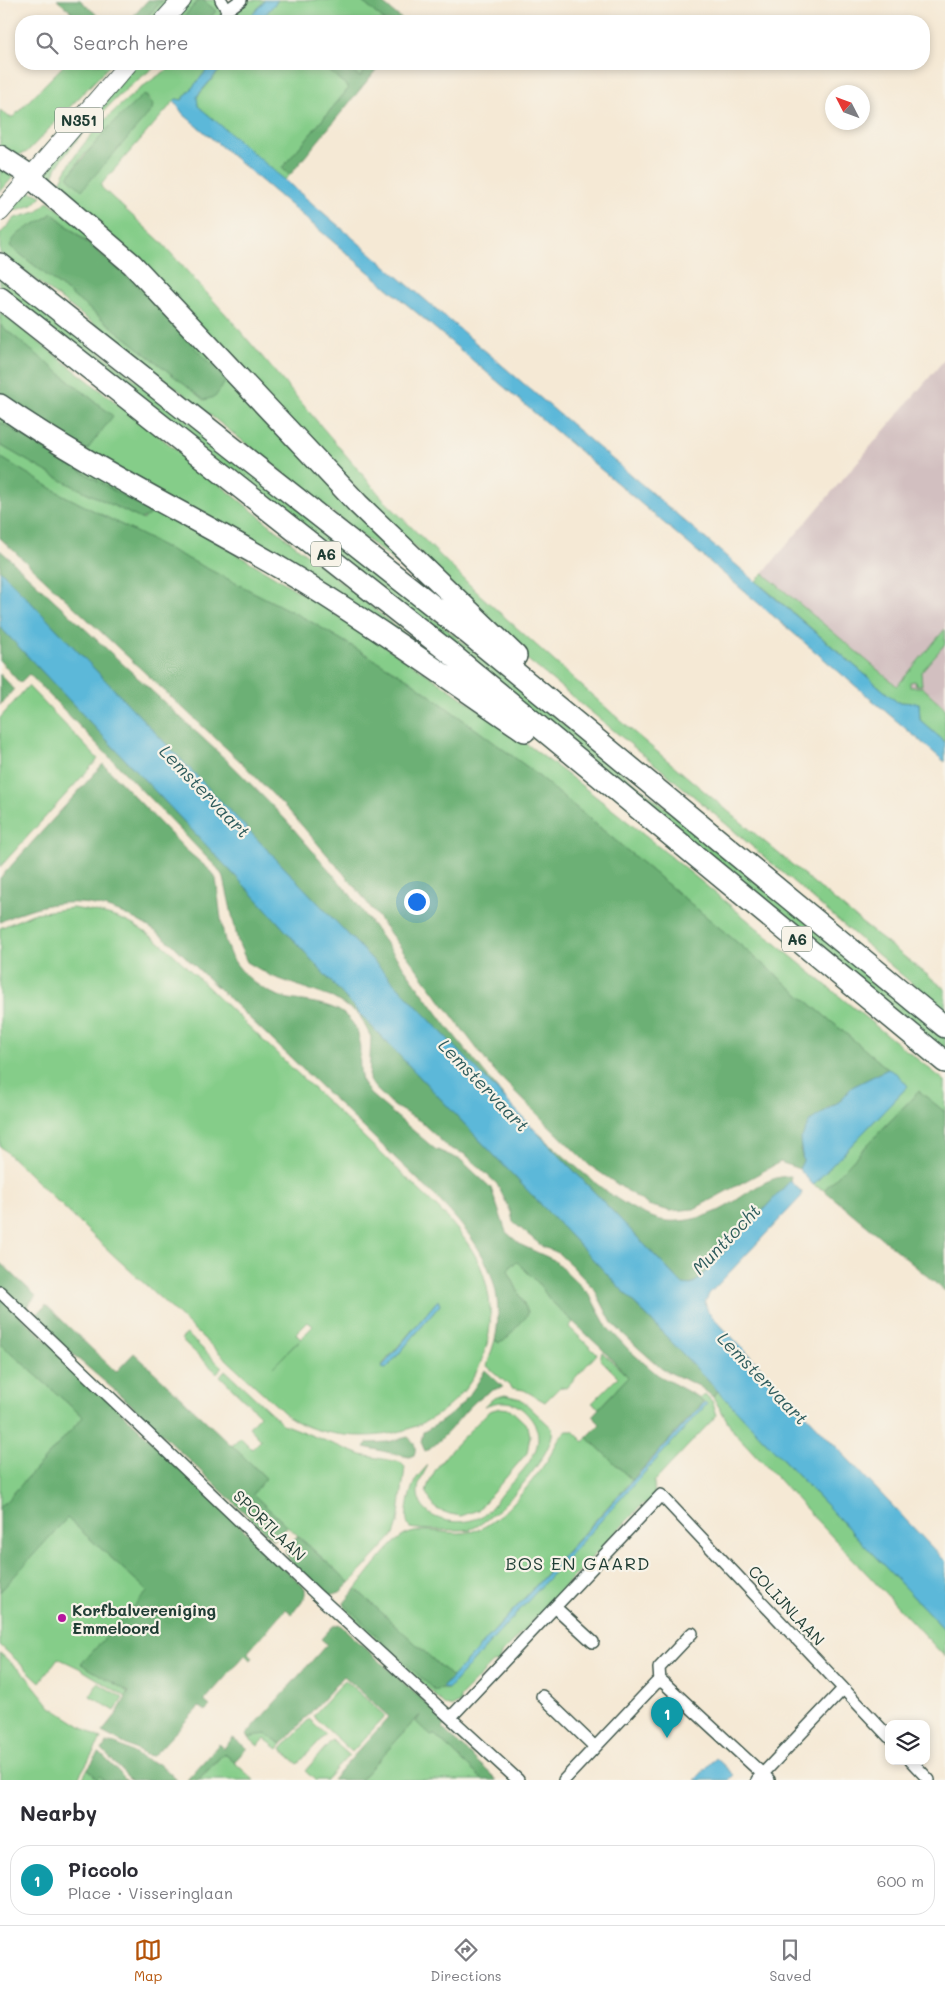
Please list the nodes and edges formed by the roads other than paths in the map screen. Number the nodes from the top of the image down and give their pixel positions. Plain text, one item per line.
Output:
1 (182, 0) edge
2 (241, 0) edge
3 (224, 10) edge
4 (168, 15) edge
5 (115, 70) edge
6 (122, 70) edge
7 (0, 156) edge
8 (27, 174) junction
9 (0, 198) edge
10 (0, 212) edge
11 (0, 264) edge
12 (0, 298) edge
13 (0, 405) edge
14 (585, 729) junction
15 (649, 815) junction
16 (945, 1027) edge
17 (945, 1062) edge
18 (0, 1292) edge
19 (555, 1607) junction
20 (692, 1633) dead end
21 (593, 1642) dead end
22 (660, 1682) junction
23 (843, 1689) junction
24 (542, 1696) dead end
25 (451, 1718) junction
26 (885, 1733) edge
27 (595, 1747) junction
28 (915, 1765) edge
29 (762, 1778) edge
30 (518, 1780) edge
31 (564, 1780) edge
32 (929, 1780) edge

1 - 4 main road
2 - 3 street
5 - 8 main road, N351
6 - 8 main road, N351
7 - 8 highway, A6
8 - 9 main road, N351
8 - 10 main road, N351
8 - 14 highway, A6
11 - 14 highway, A6
12 - 15 highway, A6
13 - 15 highway, A6
14 - 16 highway, A6
15 - 17 highway, A6
18 - 25 street, SPORTLAAN
19 - 21 street
19 - 23 street, COLIJNLAAN
19 - 25 street
20 - 22 street
22 - 27 street
22 - 29 street
23 - 26 street, COLIJNLAAN
23 - 29 street
24 - 27 street
25 - 30 street, SPORTLAAN
27 - 31 street
28 - 32 street

